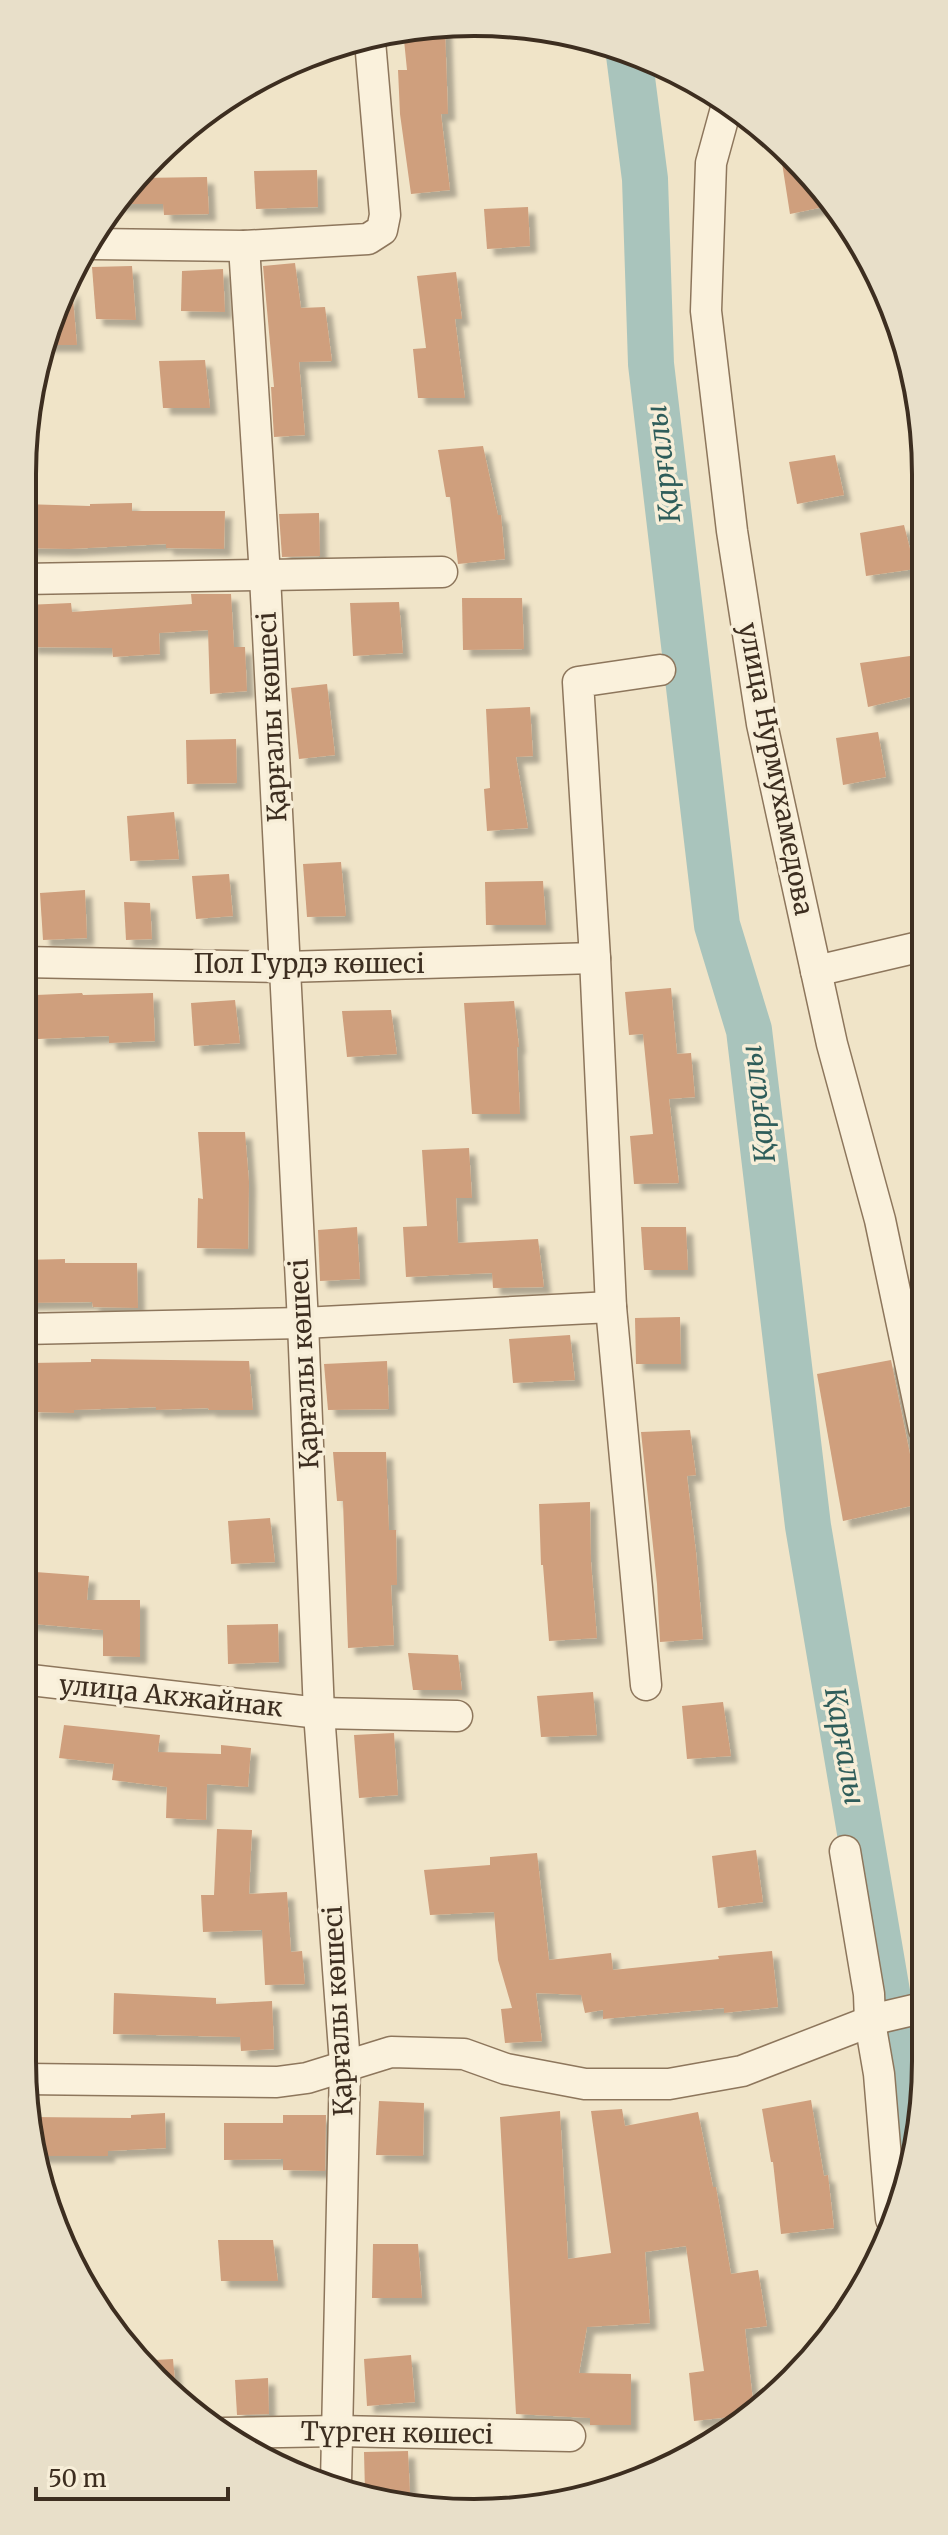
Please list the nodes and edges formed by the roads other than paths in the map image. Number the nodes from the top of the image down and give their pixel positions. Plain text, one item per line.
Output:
1 (371, 49) edge
2 (724, 115) edge
3 (102, 244) edge
4 (244, 246) junction
5 (442, 572) dead end
6 (265, 576) junction
7 (36, 579) edge
8 (660, 670) dead end
9 (912, 949) edge
10 (595, 958) junction
11 (36, 962) edge
12 (284, 967) junction
13 (816, 971) junction
14 (611, 1307) junction
15 (303, 1323) junction
16 (36, 1329) edge
17 (912, 1372) edge
18 (36, 1681) edge
19 (646, 1685) dead end
20 (319, 1713) junction
21 (457, 1716) dead end
22 (845, 1851) dead end
23 (912, 2010) edge
24 (874, 2020) junction
25 (345, 2064) junction
26 (37, 2079) edge
27 (889, 2200) edge
28 (338, 2431) junction
29 (243, 2433) edge
30 (570, 2436) dead end
31 (336, 2477) edge

1 - 4 street
2 - 13 street, улица Нурмухамедова
3 - 4 street
4 - 6 street, Қарғалы көшесі
5 - 6 street
6 - 7 street
6 - 12 street, Қарғалы көшесі
8 - 10 street
9 - 13 street
10 - 12 street, Пол Гурдэ көшесі
10 - 14 street
11 - 12 street, Пол Гурдэ көшесі
12 - 15 street, Қарғалы көшесі
13 - 17 street, улица Нурмухамедова
14 - 15 street
14 - 19 street
15 - 16 street
15 - 20 street, Қарғалы көшесі
18 - 20 street, улица Акжайнак
20 - 21 street, улица Акжайнак
20 - 25 street, Қарғалы көшесі
22 - 24 street
23 - 24 street
24 - 25 street
24 - 27 street
25 - 26 street
25 - 28 street, Қарғалы көшесі
28 - 29 street, Түрген көшесі
28 - 30 street, Түрген көшесі
28 - 31 street, Қарғалы көшесі

